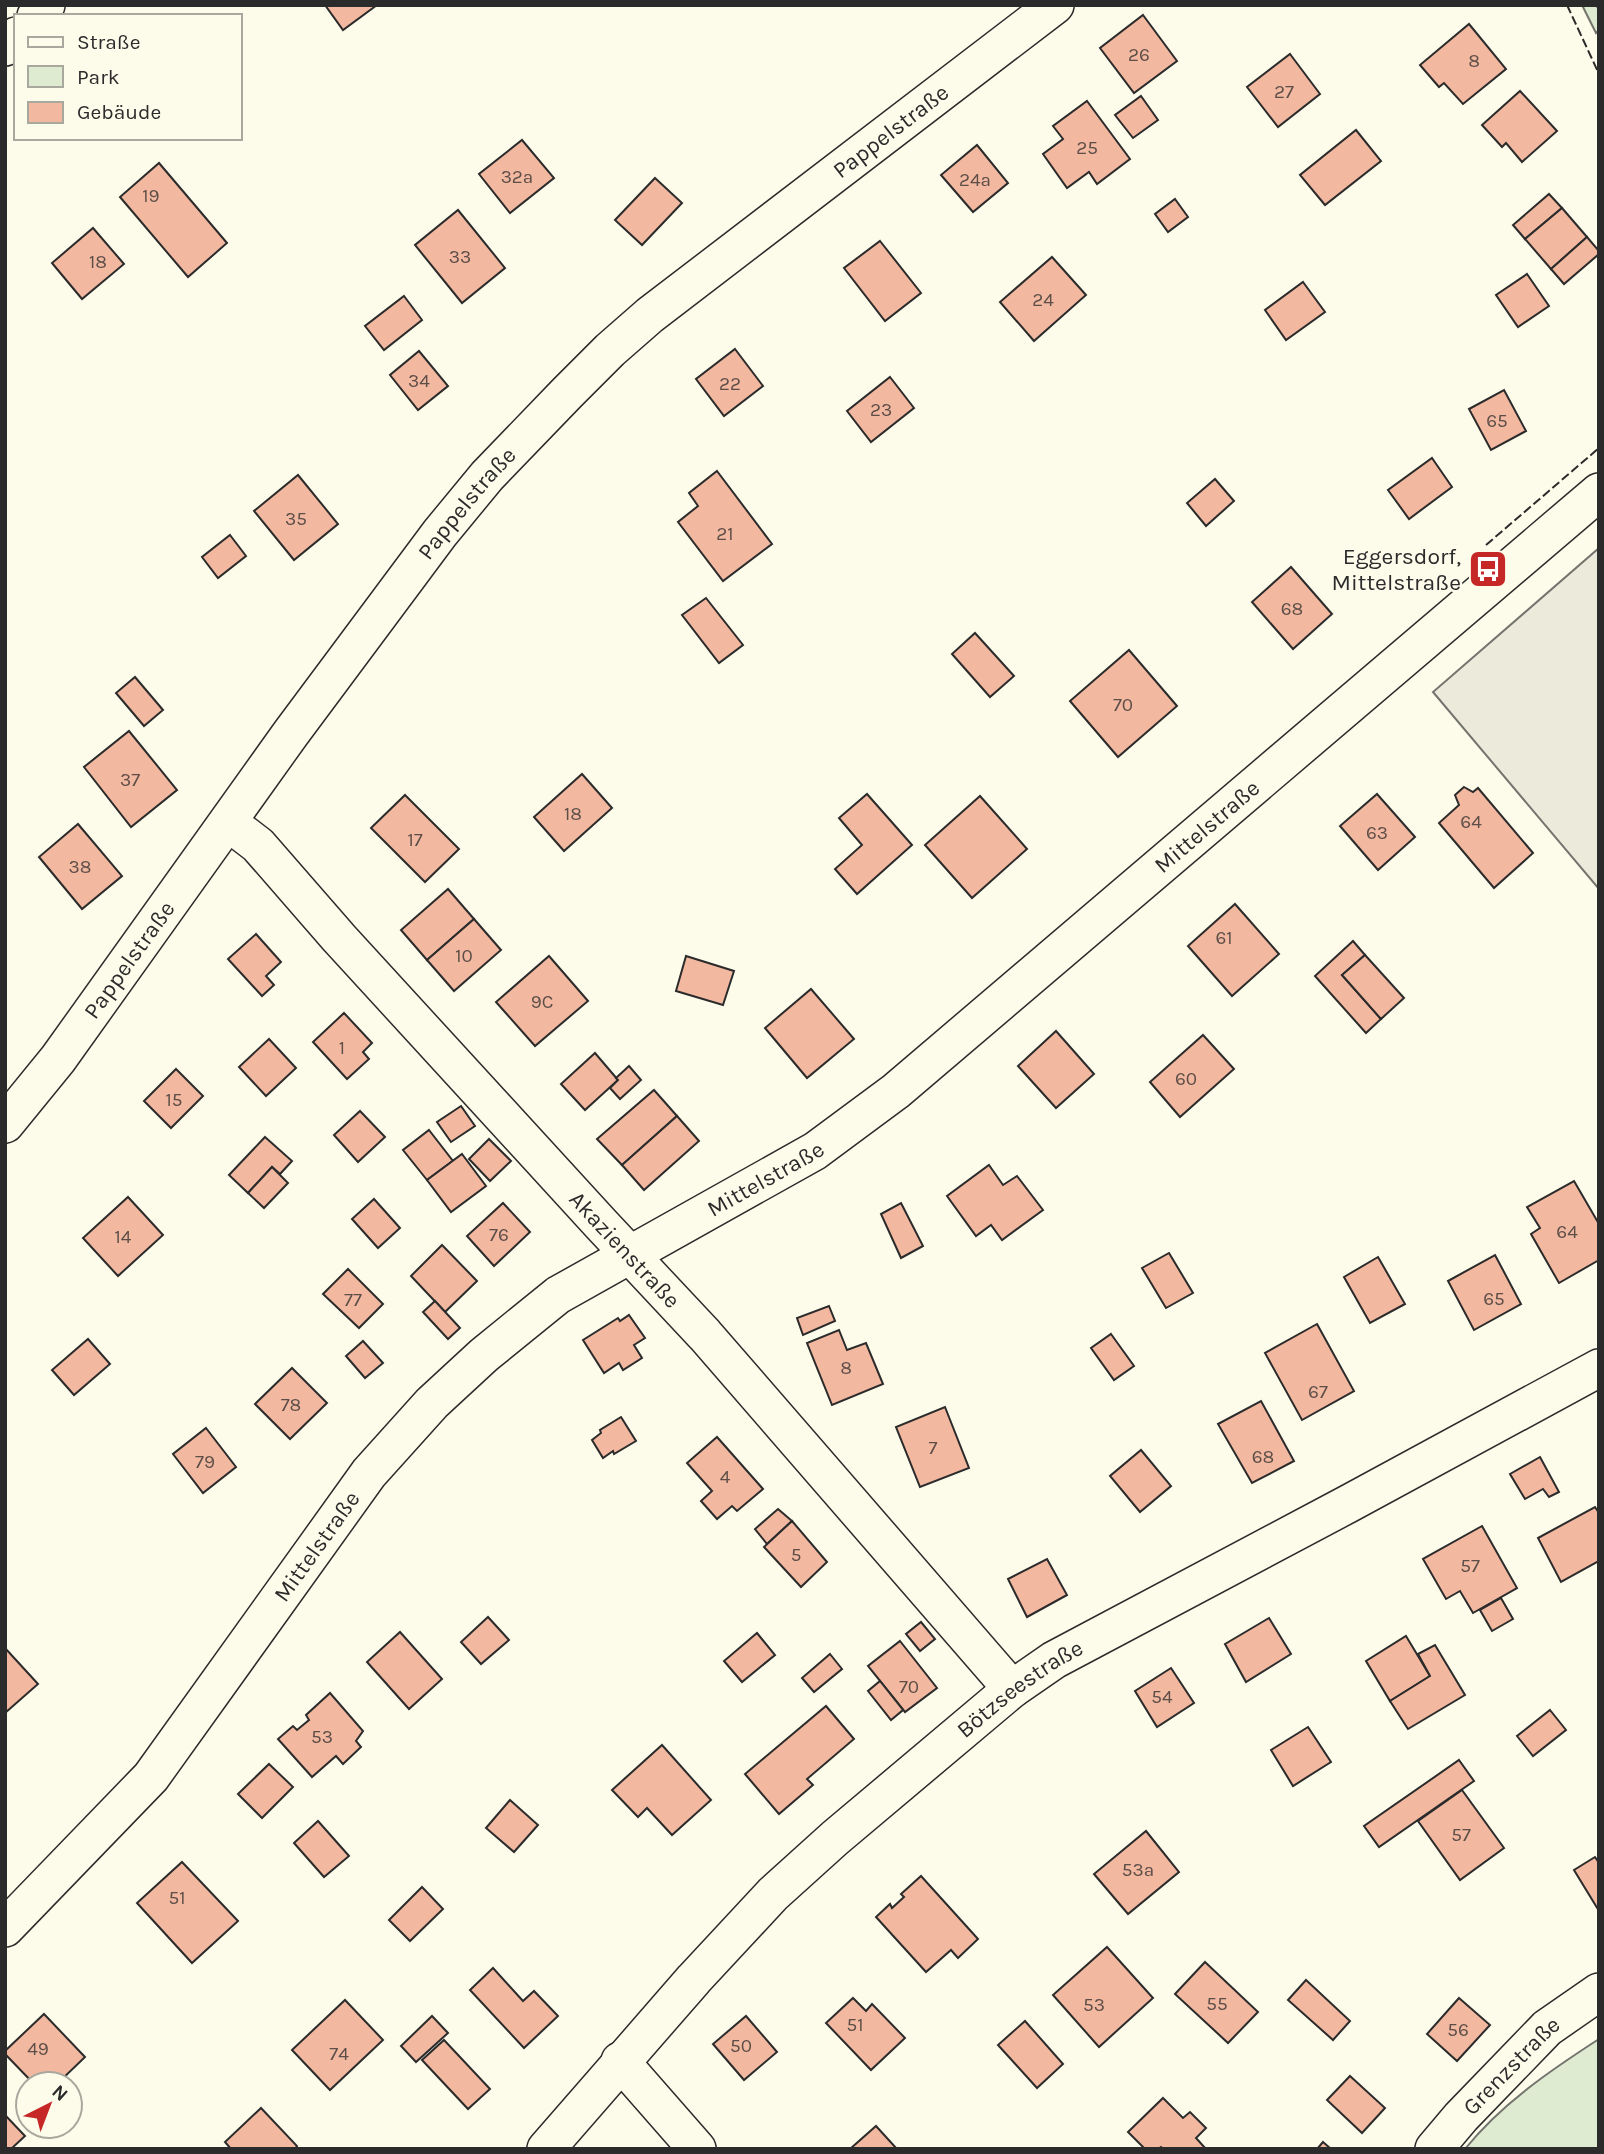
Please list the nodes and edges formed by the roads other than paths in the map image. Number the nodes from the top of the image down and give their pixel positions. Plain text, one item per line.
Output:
1 (1055, 5) edge
2 (1599, 492) edge
3 (228, 822) junction
4 (5, 1124) edge
5 (630, 1254) junction
6 (1599, 1368) edge
7 (1012, 1689) junction
8 (5, 1928) edge
9 (1599, 1992) edge
10 (620, 2062) junction
11 (545, 2149) edge
12 (697, 2149) edge
13 (1434, 2149) edge

1 - 3 street, Pappelstraße
2 - 5 street, Mittelstraße
3 - 4 street, Pappelstraße
3 - 5 street, Akazienstraße
5 - 7 street, Akazienstraße
5 - 8 street, Mittelstraße
6 - 7 street, Bötzseestraße
7 - 10 street, Bötzseestraße
9 - 13 street, Grenzstraße
10 - 11 street, Bötzseestraße
10 - 12 street

